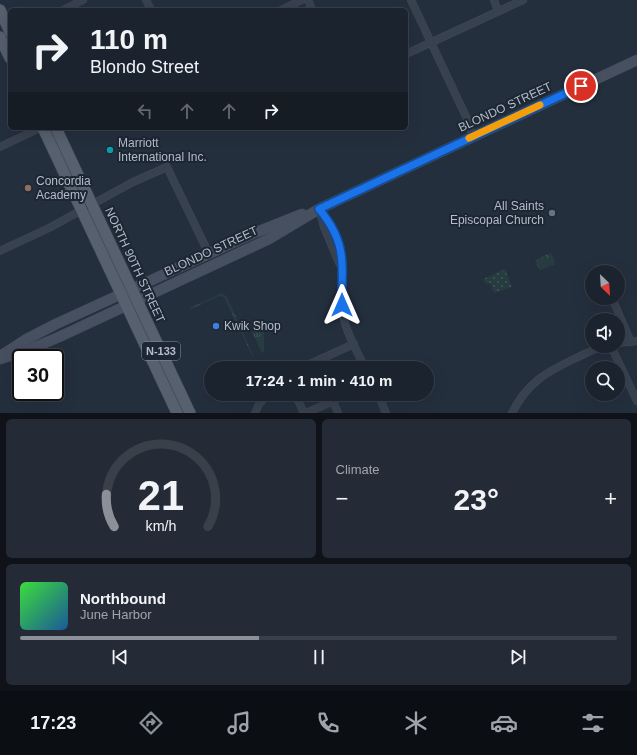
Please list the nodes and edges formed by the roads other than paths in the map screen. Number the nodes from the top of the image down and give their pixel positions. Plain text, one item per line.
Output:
1 (83, 0) edge
2 (302, 0) edge
3 (412, 0) edge
4 (494, 0) edge
5 (523, 0) edge
6 (67, 8) edge
7 (285, 8) edge
8 (0, 10) edge
9 (498, 11) junction
10 (8, 28) edge
11 (3, 38) edge
12 (431, 43) junction
13 (8, 52) edge
14 (408, 53) edge
15 (637, 60) edge
16 (38, 130) edge
17 (43, 130) edge
18 (57, 130) edge
19 (472, 136) junction
20 (0, 147) edge
21 (92, 204) junction
22 (319, 209) junction
23 (82, 210) junction
24 (0, 252) edge
25 (209, 254) junction
26 (132, 289) junction
27 (121, 294) junction
28 (137, 300) junction
29 (126, 305) junction
30 (616, 305) edge
31 (634, 341) edge
32 (354, 344) junction
33 (589, 353) edge
34 (614, 353) edge
35 (0, 358) edge
36 (317, 361) edge
37 (362, 361) edge
38 (262, 401) edge
39 (299, 401) edge
40 (381, 401) edge
41 (637, 401) edge
42 (176, 413) edge
43 (190, 413) edge
44 (255, 413) edge
45 (305, 413) edge
46 (338, 413) edge
47 (386, 413) edge
48 (512, 413) edge

1 - 6 street
2 - 7 street
3 - 12 street
4 - 9 street
5 - 9 street
8 - 10 main road
9 - 12 street
11 - 13 main road
12 - 14 street
12 - 19 street
15 - 19 main road, BLONDO STREET
16 - 20 street
17 - 23 main road, NORTH 90TH STREET / N-133
18 - 21 main road, NORTH 90TH STREET / N-133
19 - 22 main road, BLONDO STREET
21 - 23 street
21 - 25 street
21 - 26 main road, NORTH 90TH STREET / N-133
22 - 25 main road, BLONDO STREET
22 - 28 main road, BLONDO STREET
22 - 32 street
23 - 24 street
23 - 27 main road, NORTH 90TH STREET / N-133
25 - 26 main road, BLONDO STREET
26 - 27 main road, BLONDO STREET
26 - 28 main road, NORTH 90TH STREET / N-133
27 - 29 main road, NORTH 90TH STREET / N-133
27 - 35 main road, BLONDO STREET
28 - 29 main road, BLONDO STREET
28 - 43 main road, NORTH 90TH STREET / N-133
29 - 35 main road, BLONDO STREET
29 - 42 main road, NORTH 90TH STREET / N-133
30 - 31 street
32 - 36 street
32 - 37 street
33 - 48 street
34 - 41 street
38 - 44 street
39 - 45 street
40 - 47 street
45 - 46 street

